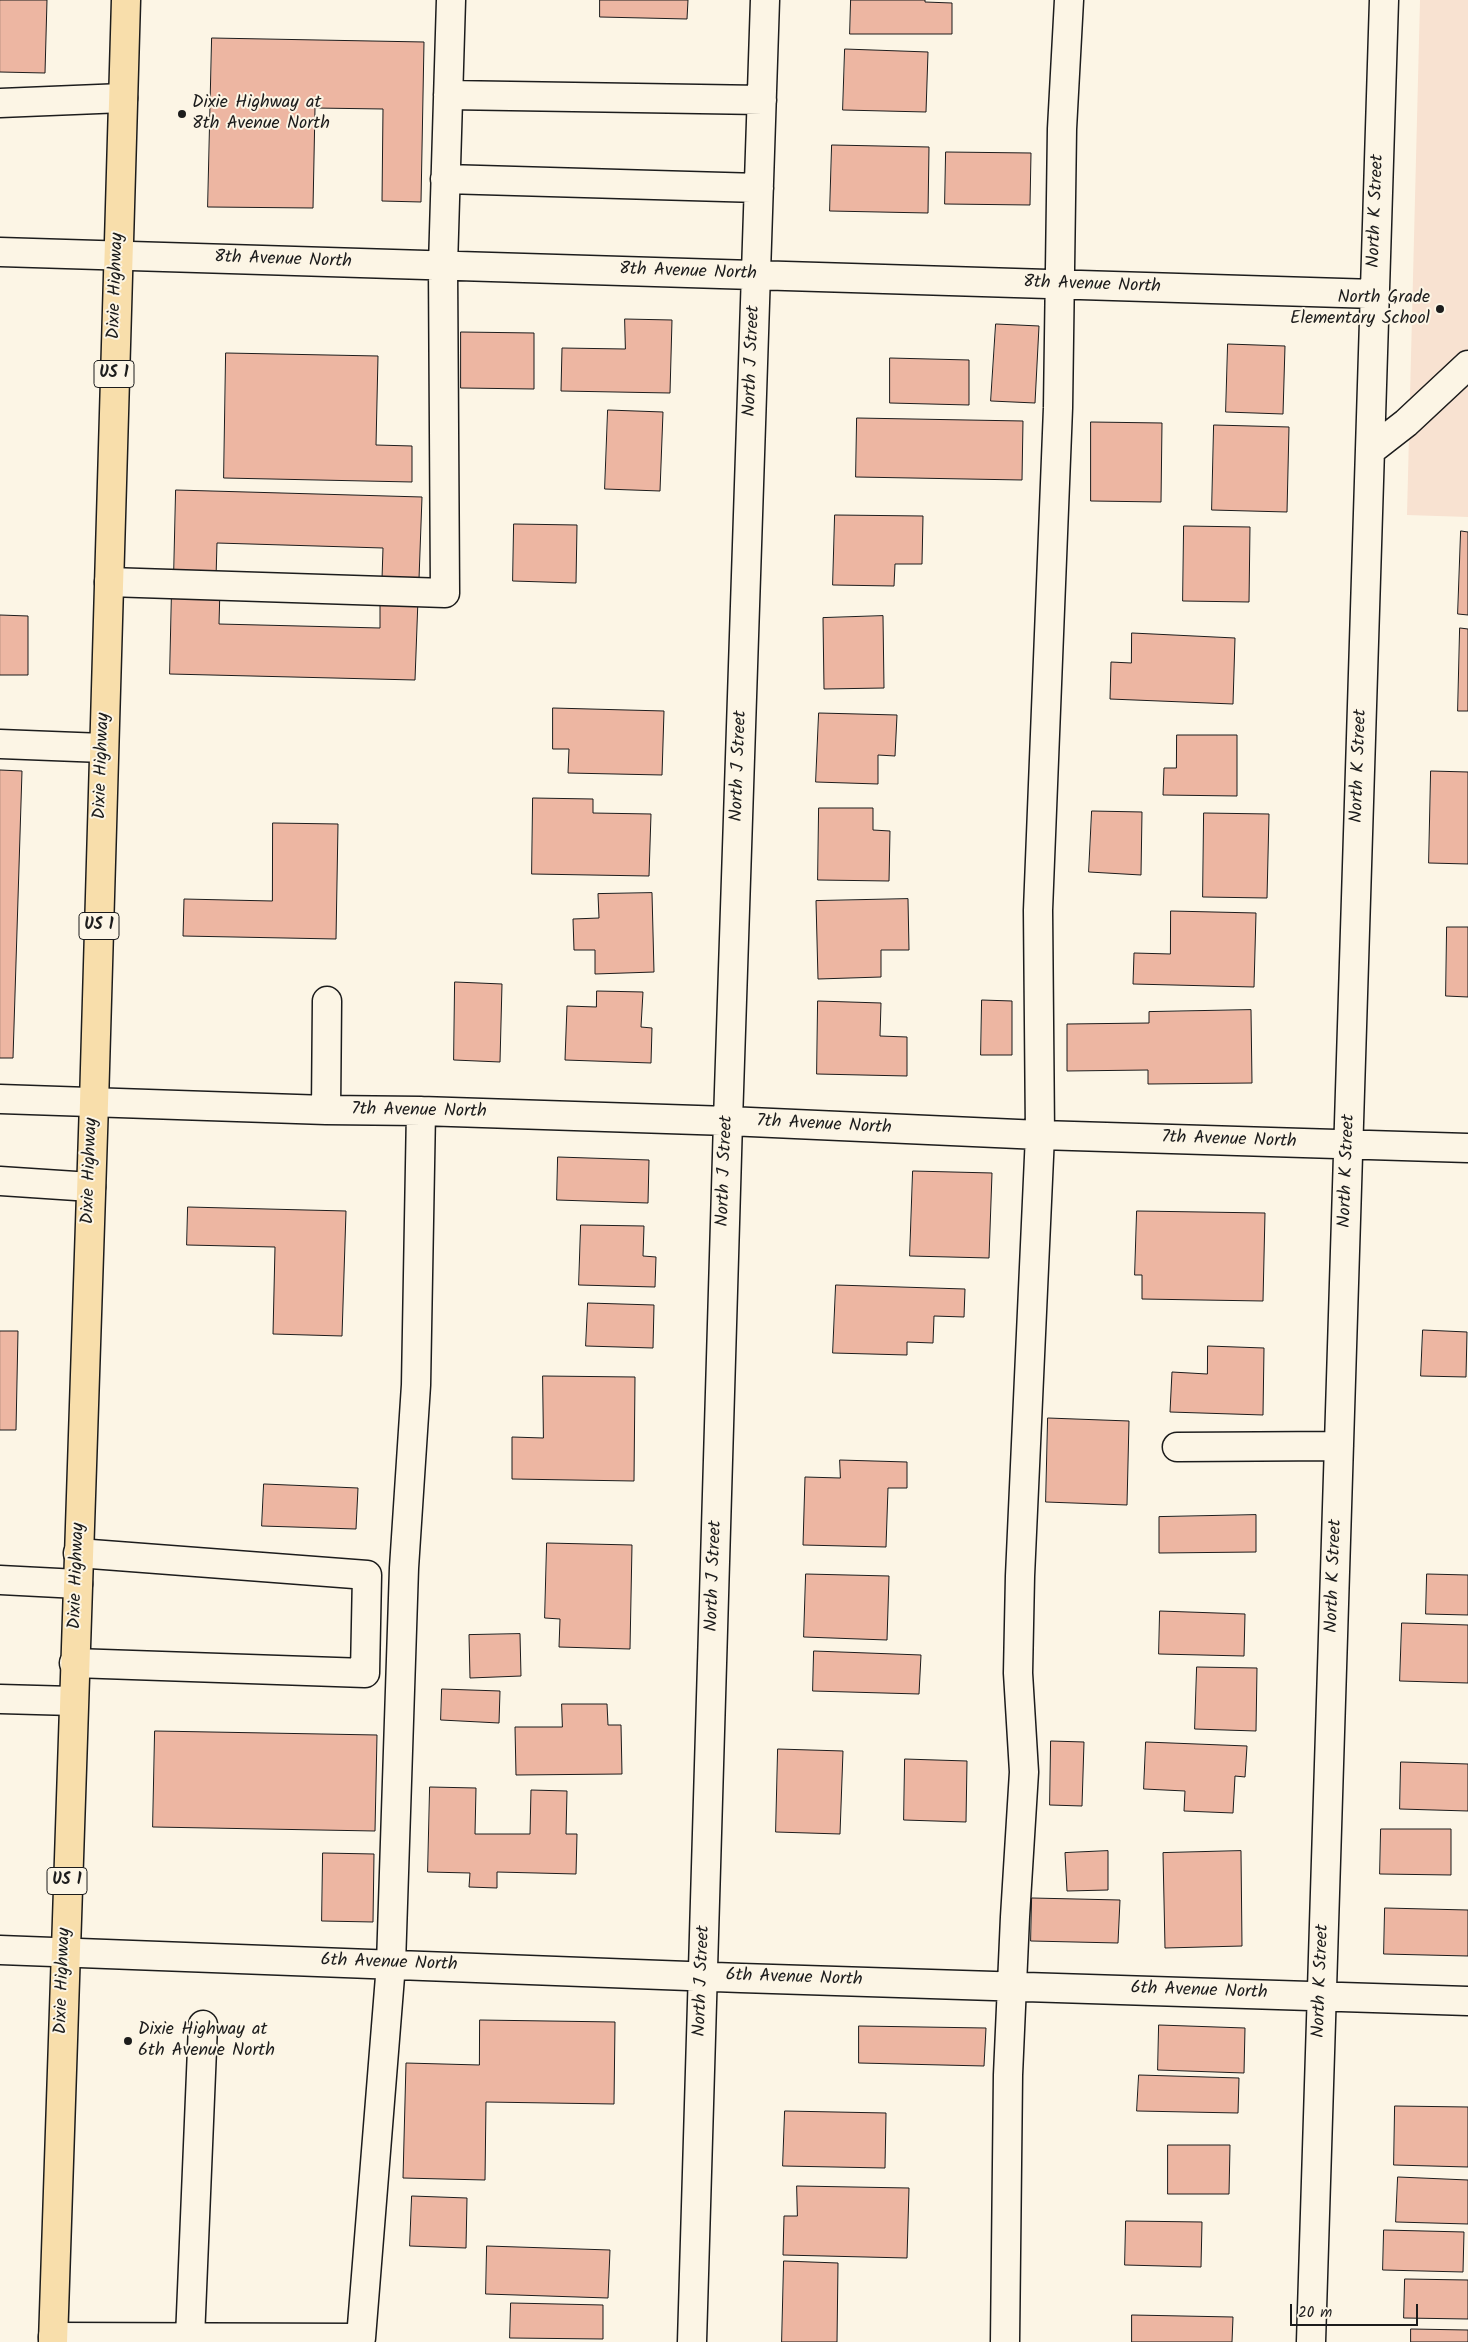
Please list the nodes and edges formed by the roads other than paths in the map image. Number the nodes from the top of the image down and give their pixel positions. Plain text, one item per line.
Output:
1 (126, 0) edge
2 (451, 0) edge
3 (765, 0) edge
4 (1069, 0) edge
5 (1384, 0) edge
6 (448, 96) junction
7 (123, 98) junction
8 (762, 100) junction
9 (0, 104) edge
10 (445, 179) junction
11 (759, 188) junction
12 (0, 252) edge
13 (117, 256) junction
14 (443, 266) junction
15 (756, 275) junction
16 (1061, 285) junction
17 (1375, 294) junction
18 (1468, 365) edge
19 (1370, 451) junction
20 (108, 582) junction
21 (0, 744) edge
22 (104, 748) junction
23 (327, 1001) dead end
24 (0, 1099) edge
25 (94, 1103) junction
26 (326, 1110) junction
27 (421, 1111) junction
28 (728, 1121) junction
29 (1040, 1135) junction
30 (1348, 1145) junction
31 (1468, 1148) edge
32 (0, 1181) edge
33 (91, 1187) junction
34 (1339, 1446) junction
35 (1177, 1447) dead end
36 (78, 1553) junction
37 (0, 1580) edge
38 (78, 1584) junction
39 (74, 1663) junction
40 (0, 1699) edge
41 (73, 1701) junction
42 (0, 1950) edge
43 (64, 1952) junction
44 (391, 1964) junction
45 (703, 1976) junction
46 (1013, 1986) junction
47 (1322, 1996) junction
48 (1468, 2000) edge
49 (203, 2025) dead end
50 (190, 2338) junction
51 (53, 2340) edge
52 (363, 2340) edge
53 (692, 2342) edge
54 (1005, 2342) edge
55 (1311, 2342) edge

1 - 7 main road, Dixie Highway / US 1
2 - 6 street
3 - 8 street, North J Street
4 - 16 street
5 - 17 street, North K Street
6 - 8 street
6 - 10 street
7 - 9 street
7 - 13 main road, Dixie Highway / US 1
8 - 11 street, North J Street
10 - 11 street
10 - 14 street
11 - 15 street, North J Street
12 - 13 street, 8th Avenue North
13 - 14 street, 8th Avenue North
13 - 20 main road, Dixie Highway / US 1
14 - 15 street, 8th Avenue North
14 - 20 street
15 - 16 street, 8th Avenue North
15 - 28 street, North J Street
16 - 17 street, 8th Avenue North
16 - 29 street
17 - 19 street, North K Street
18 - 19 street
19 - 30 street, North K Street
20 - 22 main road, Dixie Highway / US 1
21 - 22 street
22 - 25 main road, Dixie Highway / US 1
23 - 26 street
24 - 25 street, 7th Avenue North
25 - 26 street, 7th Avenue North
25 - 33 main road, Dixie Highway / US 1
26 - 27 street, 7th Avenue North
27 - 28 street, 7th Avenue North
27 - 44 street
28 - 29 street, 7th Avenue North
28 - 45 street, North J Street
29 - 30 street, 7th Avenue North
29 - 46 street
30 - 31 street, 7th Avenue North
30 - 34 street, North K Street
32 - 33 street
33 - 36 main road, Dixie Highway / US 1
34 - 35 street
34 - 47 street, North K Street
36 - 38 main road, Dixie Highway / US 1
36 - 39 street
37 - 38 street
38 - 39 main road, Dixie Highway / US 1
39 - 41 main road, Dixie Highway / US 1
40 - 41 street
41 - 43 main road, Dixie Highway / US 1
42 - 43 street, 6th Avenue North
43 - 44 street, 6th Avenue North
43 - 51 main road, Dixie Highway / US 1
44 - 45 street, 6th Avenue North
44 - 52 street
45 - 46 street, 6th Avenue North
45 - 53 street, North J Street
46 - 47 street, 6th Avenue North
46 - 54 street
47 - 48 street, 6th Avenue North
47 - 55 street, North K Street
49 - 50 street
50 - 51 street
50 - 52 street

